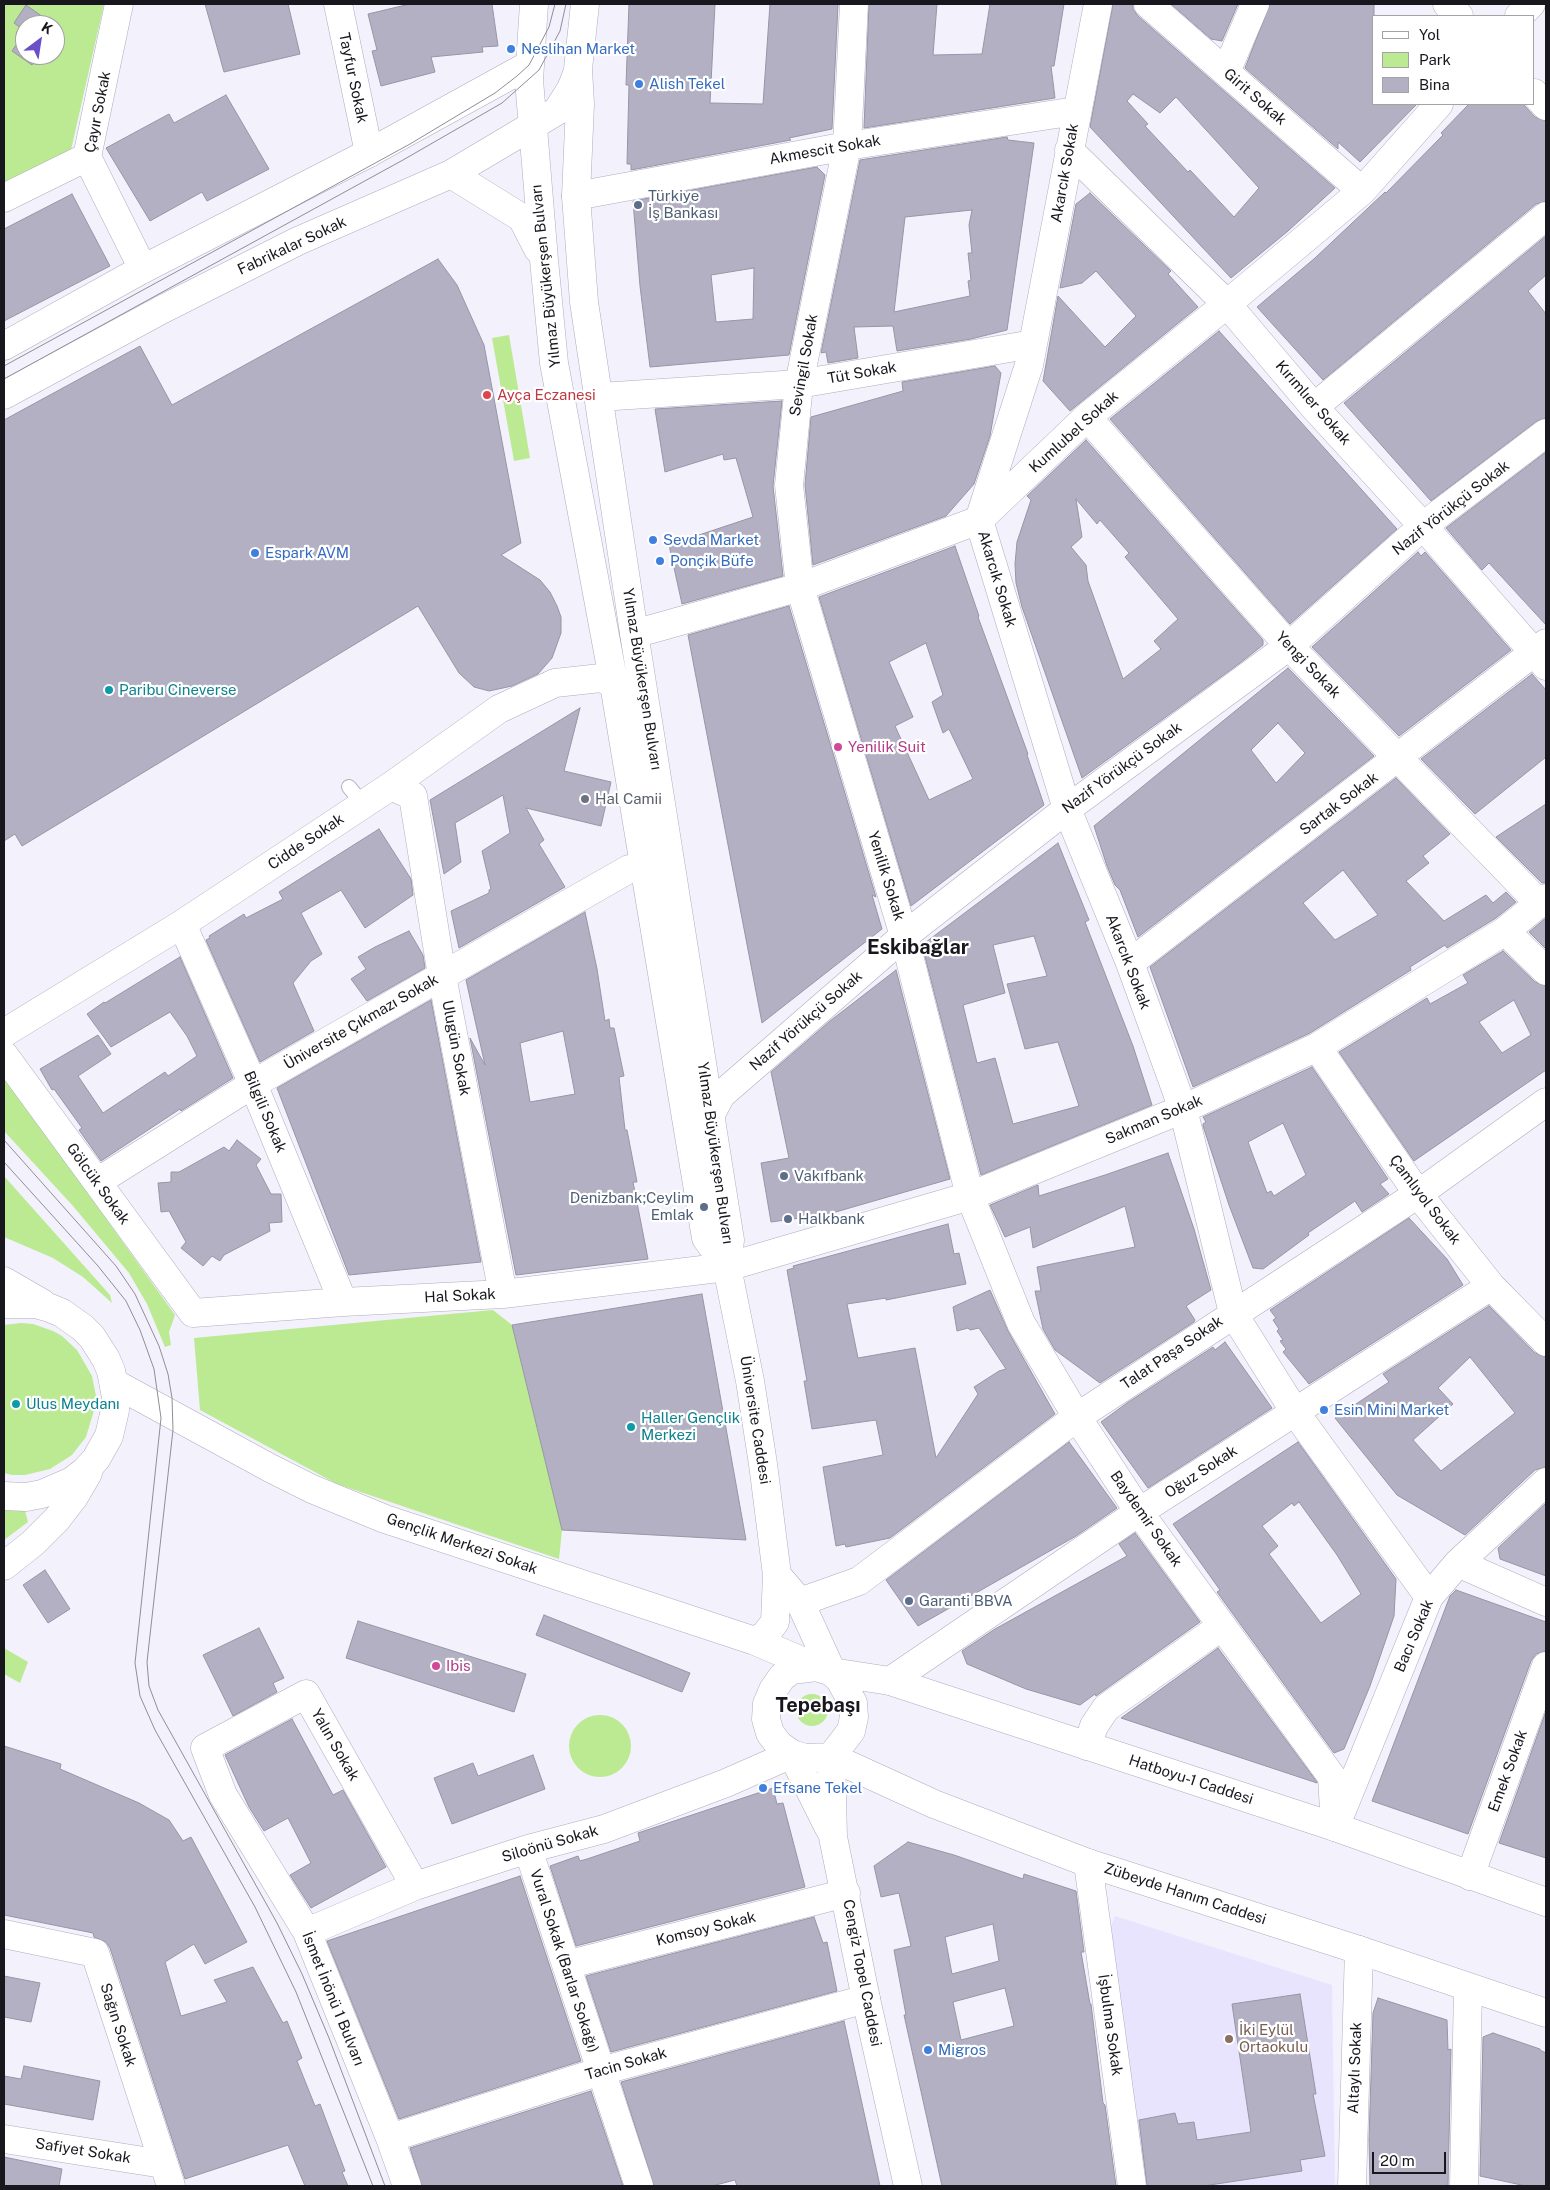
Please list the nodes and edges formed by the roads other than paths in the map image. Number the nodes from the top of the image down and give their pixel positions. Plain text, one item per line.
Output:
1 (119, 4) edge
2 (338, 4) edge
3 (534, 4) edge
4 (586, 4) edge
5 (854, 4) edge
6 (1098, 4) edge
7 (1148, 4) edge
8 (1255, 4) edge
9 (1447, 4) edge
10 (1531, 4) edge
11 (1458, 15) edge
12 (1520, 15) edge
13 (528, 65) junction
14 (1226, 72) junction
15 (576, 88) junction
16 (1535, 94) edge
17 (1438, 105) edge
18 (1546, 106) edge
19 (1076, 111) junction
20 (532, 127) junction
21 (847, 146) junction
22 (1069, 150) junction
23 (369, 153) junction
24 (87, 157) junction
25 (451, 174) junction
26 (1362, 190) junction
27 (576, 196) junction
28 (4, 198) edge
29 (1546, 216) edge
30 (544, 260) junction
31 (143, 269) junction
32 (1227, 304) junction
33 (1033, 344) junction
34 (4, 346) edge
35 (799, 384) junction
36 (4, 395) edge
37 (600, 397) junction
38 (1314, 407) junction
39 (1087, 417) junction
40 (1545, 436) edge
41 (979, 520) junction
42 (1423, 526) junction
43 (800, 587) junction
44 (634, 633) junction
45 (1290, 646) junction
46 (1542, 654) edge
47 (614, 684) junction
48 (1399, 758) junction
49 (391, 786) junction
50 (1067, 809) junction
51 (629, 869) dead end
52 (1543, 900) edge
53 (182, 924) junction
54 (1505, 931) junction
55 (904, 936) junction
56 (1130, 963) junction
57 (1546, 971) edge
58 (442, 976) junction
59 (4, 1033) edge
60 (1317, 1047) junction
61 (4, 1055) edge
62 (253, 1084) junction
63 (1546, 1102) edge
64 (1183, 1109) junction
65 (710, 1116) junction
66 (97, 1182) junction
67 (1418, 1194) junction
68 (970, 1196) junction
69 (727, 1267) junction
70 (4, 1281) edge
71 (1491, 1286) junction
72 (503, 1294) junction
73 (343, 1302) junction
74 (4, 1304) edge
75 (50, 1308) junction
76 (193, 1313) joint
77 (1233, 1313) junction
78 (1546, 1342) edge
79 (114, 1383) junction
80 (1296, 1412) junction
81 (1076, 1417) junction
82 (96, 1459) junction
83 (1546, 1482) edge
84 (4, 1496) edge
85 (1139, 1512) junction
86 (1458, 1563) junction
87 (4, 1566) edge
88 (777, 1574) junction
89 (1429, 1597) junction
90 (800, 1602) junction
91 (1546, 1602) edge
92 (1222, 1626) junction
93 (772, 1657) junction
94 (1546, 1666) edge
95 (824, 1670) junction
96 (890, 1681) junction
97 (1088, 1746) junction
98 (792, 1754) junction
99 (831, 1757) junction
100 (223, 1796) joint
101 (1335, 1827) junction
102 (833, 1837) junction
103 (528, 1849) junction
104 (1088, 1863) junction
105 (1470, 1876) junction
106 (416, 1886) junction
107 (846, 1893) junction
108 (1546, 1902) edge
109 (307, 1932) junction
110 (4, 1934) edge
111 (1359, 1950) junction
112 (566, 1965) junction
113 (1468, 1988) junction
114 (866, 1999) junction
115 (1546, 2013) edge
116 (601, 2071) junction
117 (390, 2138) junction
118 (4, 2139) edge
119 (167, 2175) edge
120 (407, 2186) edge
121 (638, 2186) edge
122 (908, 2186) edge
123 (1132, 2186) edge
124 (1352, 2186) edge
125 (1464, 2186) edge

1 - 24 street, Çayır Sokak
2 - 23 street, Tayfur Sokak
3 - 13 street, Yılmaz Büyükerşen Bulvarı
4 - 15 street
5 - 21 street, Sevingil Sokak
6 - 19 street, Akarcık Sokak
7 - 14 street, Girit Sokak
8 - 14 street
9 - 11 street
10 - 12 street
13 - 15 street
13 - 20 street, Yılmaz Büyükerşen Bulvarı
13 - 23 street
14 - 26 street, Girit Sokak
15 - 20 street, Fabrikalar Sokak
15 - 27 street, Yılmaz Büyükerşen Bulvarı
16 - 18 street
17 - 26 street, Kumlubel Sokak
19 - 21 street, Akmescit Sokak
19 - 22 street, Akarcık Sokak
20 - 25 street, Fabrikalar Sokak
20 - 30 street, Yılmaz Büyükerşen Bulvarı
21 - 27 street, Akmescit Sokak
21 - 35 street, Sevingil Sokak
22 - 32 street, Kırımlıer Sokak
22 - 33 street, Akarcık Sokak
23 - 31 street
24 - 28 street
24 - 31 street, Çayır Sokak
25 - 30 street
25 - 36 street, Fabrikalar Sokak
26 - 32 street, Kumlubel Sokak
27 - 37 street, Yılmaz Büyükerşen Bulvarı
29 - 38 street
30 - 47 street, Yılmaz Büyükerşen Bulvarı
31 - 34 street
32 - 38 street, Kırımlıer Sokak
32 - 39 street, Kumlubel Sokak
33 - 35 street, Tüt Sokak
33 - 41 street, Akarcık Sokak
35 - 37 street, Tüt Sokak
35 - 43 street, Sevingil Sokak
37 - 44 street, Yılmaz Büyükerşen Bulvarı
38 - 42 street, Kırımlıer Sokak
39 - 41 street, Kumlubel Sokak
39 - 45 street, Yengi Sokak
40 - 42 street, Nazif Yörükçü Sokak
41 - 43 street, Kumlubel Sokak
41 - 50 street, Akarcık Sokak
42 - 45 street, Nazif Yörükçü Sokak
42 - 46 street, Kırımlıer Sokak
43 - 44 street, Kumlubel Sokak
43 - 55 street, Yenilik Sokak
44 - 65 street, Yılmaz Büyükerşen Bulvarı
45 - 48 street, Yengi Sokak
45 - 50 street, Nazif Yörükçü Sokak
46 - 48 street, Sartak Sokak
47 - 49 street, Cidde Sokak
47 - 69 street, Yılmaz Büyükerşen Bulvarı
48 - 52 street, Yengi Sokak
48 - 56 street, Sartak Sokak
49 - 53 street, Cidde Sokak
49 - 58 street, Ulugün Sokak
50 - 55 street, Nazif Yörükçü Sokak
50 - 56 street, Akarcık Sokak
51 - 58 street, Üniversite Çıkmazı Sokak
52 - 54 street, Sakman Sokak
53 - 59 street, Cidde Sokak
53 - 62 street, Bilgili Sokak
54 - 57 street
54 - 60 street, Sakman Sokak
55 - 65 street, Nazif Yörükçü Sokak
55 - 68 street, Yenilik Sokak
56 - 64 street, Akarcık Sokak
58 - 62 street, Üniversite Çıkmazı Sokak
58 - 72 street, Ulugün Sokak
60 - 64 street, Sakman Sokak
60 - 67 street, Çamlıyol Sokak
61 - 66 street, Gölcük Sokak
62 - 66 street, Üniversite Çıkmazı Sokak
62 - 73 street, Bilgili Sokak
63 - 67 street, Talat Paşa Sokak
64 - 68 street, Sakman Sokak
64 - 77 street, Akarcık Sokak
65 - 69 street, Yılmaz Büyükerşen Bulvarı
66 - 76 street, Gölcük Sokak
67 - 71 street, Çamlıyol Sokak
67 - 77 street, Talat Paşa Sokak
68 - 69 street, Sakman Sokak
68 - 81 street, Baydemir Sokak
69 - 72 street, Hal Sokak
69 - 88 street, Üniversite Caddesi
70 - 75 street
71 - 78 street, Çamlıyol Sokak
71 - 80 street, Oğuz Sokak
72 - 73 street, Hal Sokak
73 - 76 street, Hal Sokak
74 - 75 street
75 - 79 street
77 - 80 street, Akarcık Sokak
77 - 81 street, Talat Paşa Sokak
79 - 82 street
79 - 93 street, Gençlik Merkezi Sokak
80 - 85 street, Oğuz Sokak
80 - 89 street, Akarcık Sokak
81 - 85 street, Baydemir Sokak
81 - 90 street, Talat Paşa Sokak
82 - 84 street
82 - 87 street
83 - 86 street, Bacı Sokak
85 - 92 street, Baydemir Sokak
85 - 96 street, Oğuz Sokak
86 - 89 street, Bacı Sokak
86 - 91 street
88 - 90 street
88 - 93 street
89 - 101 street, Bacı Sokak
90 - 95 street
92 - 97 street
92 - 101 street, Baydemir Sokak
93 - 95 street
93 - 98 street
94 - 105 street, Emek Sokak
95 - 96 street, Hatboyu-1 Caddesi
95 - 99 street
96 - 97 street, Hatboyu-1 Caddesi
97 - 101 street, Hatboyu-1 Caddesi
98 - 99 street
98 - 102 street
98 - 103 street, Siloönü Sokak
99 - 102 street, Cengiz Topel Caddesi
99 - 104 street, Zübeyde Hanım Caddesi
100 - 106 street, Yalın Sokak
100 - 109 street, İsmet İnönü 1 Bulvarı
101 - 105 street, Hatboyu-1 Caddesi
102 - 107 street, Cengiz Topel Caddesi
103 - 106 street, Siloönü Sokak
103 - 112 street, Vural Sokak (Barlar Sokağı)
104 - 111 street, Zübeyde Hanım Caddesi
104 - 123 street, İşbulma Sokak
105 - 108 street, Hatboyu-1 Caddesi
106 - 109 street, Siloönü Sokak
107 - 112 street, Komsoy Sokak
107 - 114 street, Cengiz Topel Caddesi
109 - 117 street, İsmet İnönü 1 Bulvarı
110 - 119 street, Sağın Sokak
111 - 113 street, Zübeyde Hanım Caddesi
111 - 124 street, Altaylı Sokak
112 - 116 street, Vural Sokak (Barlar Sokağı)
113 - 115 street, Zübeyde Hanım Caddesi
113 - 125 street
114 - 116 street, Tacin Sokak
114 - 122 street, Cengiz Topel Caddesi
116 - 117 street, Tacin Sokak
116 - 121 street, Vural Sokak (Barlar Sokağı)
117 - 120 street, İsmet İnönü 1 Bulvarı
118 - 119 street, Safiyet Sokak

